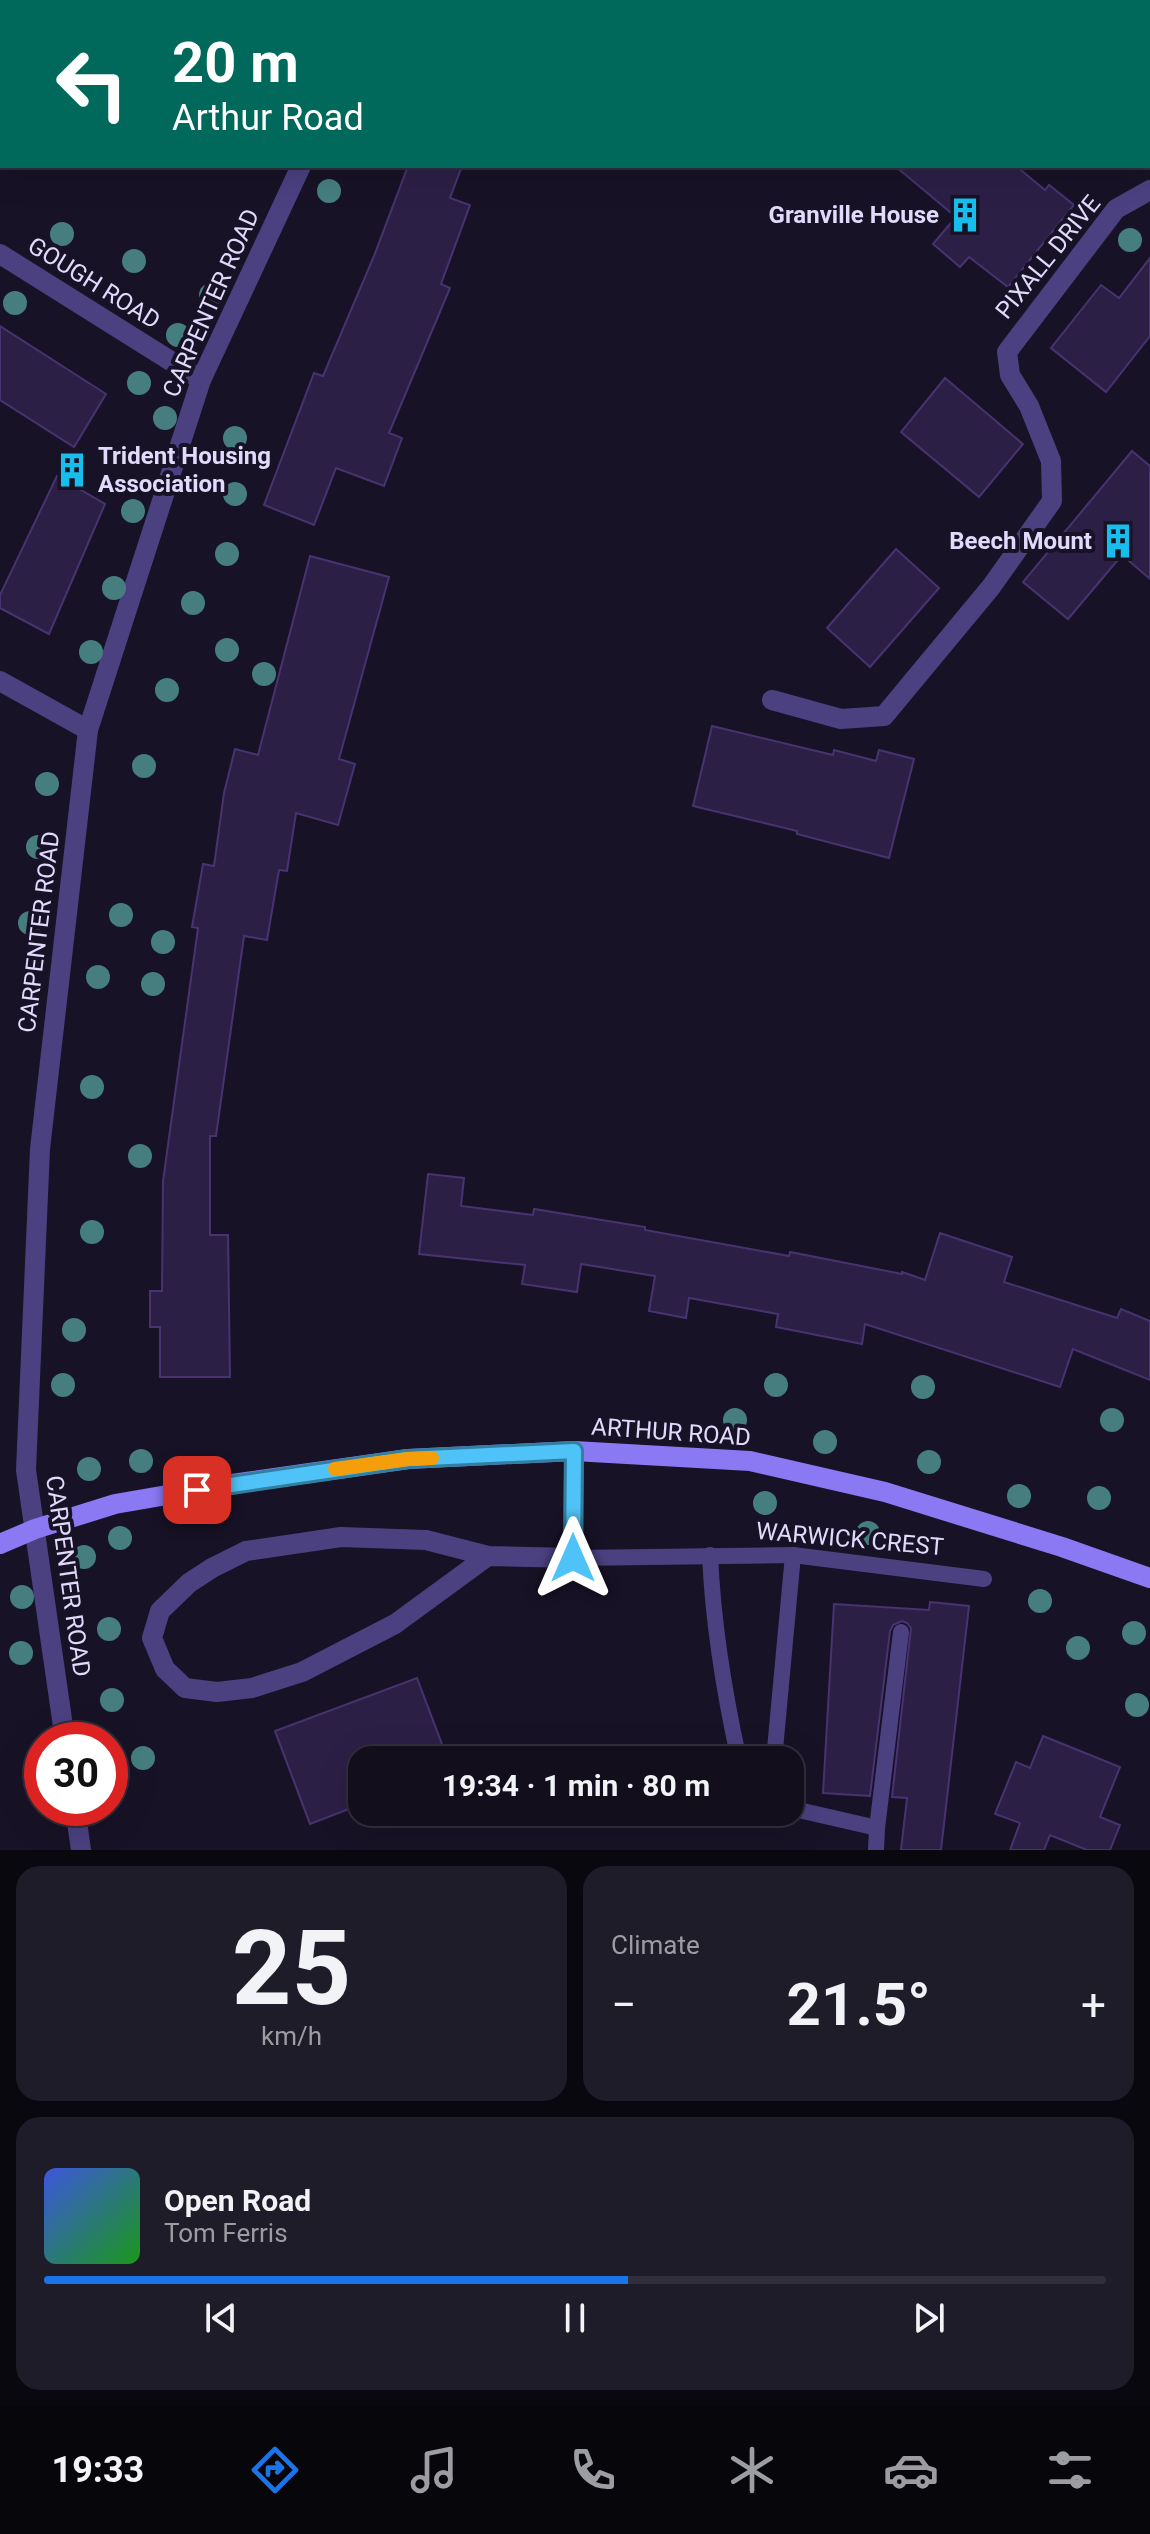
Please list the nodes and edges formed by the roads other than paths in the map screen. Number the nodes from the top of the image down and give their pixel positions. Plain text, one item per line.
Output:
1 (300, 168) edge
2 (1150, 190) edge
3 (0, 254) edge
4 (201, 380) junction
5 (0, 681) edge
6 (772, 700) dead end
7 (88, 730) junction
8 (574, 1451) junction
9 (35, 1529) junction
10 (0, 1544) edge
11 (710, 1555) junction
12 (793, 1555) junction
13 (488, 1556) junction
14 (573, 1558) junction
15 (1150, 1578) edge
16 (984, 1579) dead end
17 (901, 1632) dead end
18 (62, 1722) edge
19 (736, 1746) edge
20 (775, 1746) edge
21 (804, 1811) edge
22 (78, 1826) edge
23 (877, 1828) junction
24 (81, 1850) edge
25 (876, 1850) edge

1 - 4 street, CARPENTER ROAD
2 - 6 street, PIXALL DRIVE
3 - 4 street, GOUGH ROAD
4 - 7 street, CARPENTER ROAD
5 - 7 street
7 - 9 street, CARPENTER ROAD
8 - 9 street, ARTHUR ROAD
8 - 14 street
8 - 15 street, ARTHUR ROAD
9 - 10 street, ARTHUR ROAD
9 - 18 street, CARPENTER ROAD
11 - 12 lane, WARWICK CREST
11 - 14 lane, WARWICK CREST
11 - 19 lane
12 - 16 lane, WARWICK CREST
12 - 20 lane
13 - 13 street, WARWICK CREST
13 - 14 street, WARWICK CREST
17 - 23 lane
21 - 23 lane
22 - 24 street
23 - 25 lane

